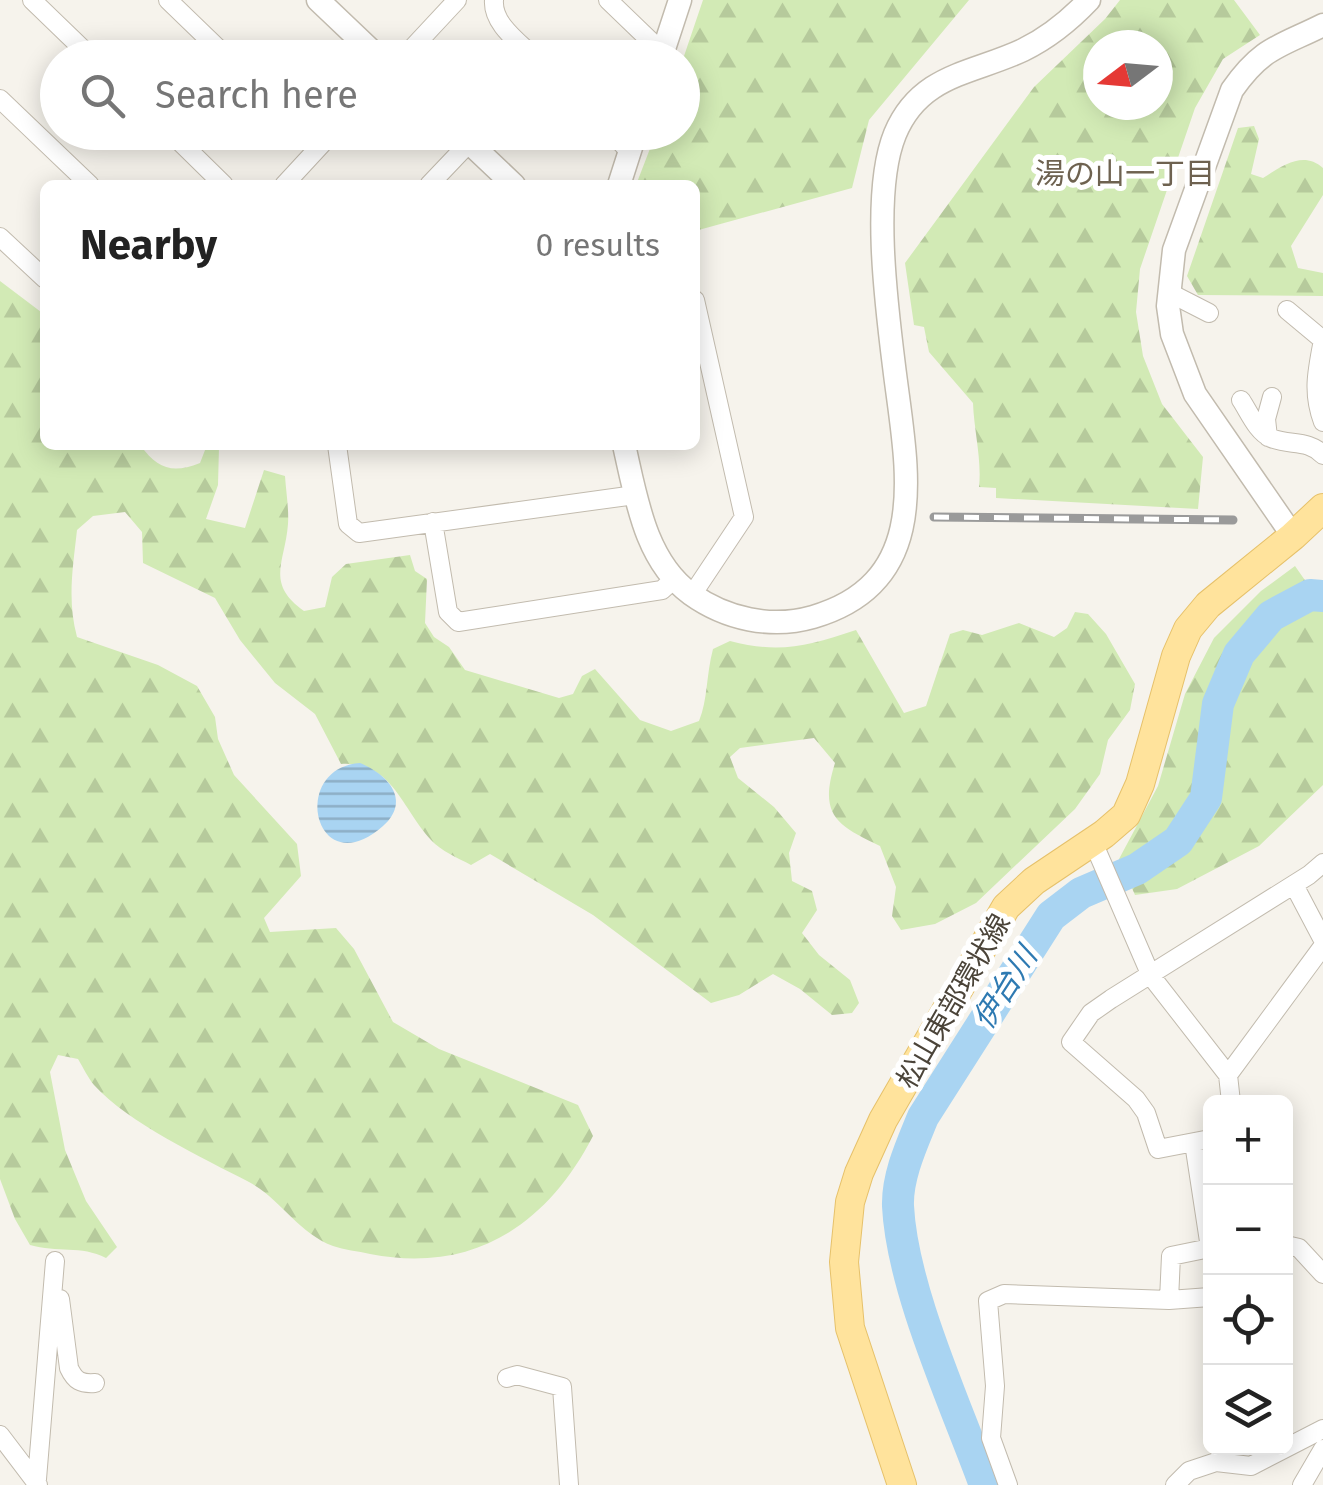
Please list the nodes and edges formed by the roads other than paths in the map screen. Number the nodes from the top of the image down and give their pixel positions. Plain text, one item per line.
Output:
1 (32, 0) edge
2 (168, 0) edge
3 (318, 0) edge
4 (457, 0) edge
5 (494, 0) edge
6 (608, 0) edge
7 (680, 0) edge
8 (1089, 0) edge
9 (1323, 26) edge
10 (73, 40) edge
11 (209, 40) edge
12 (360, 40) edge
13 (420, 40) edge
14 (517, 40) edge
15 (647, 40) edge
16 (667, 40) edge
17 (0, 99) edge
18 (40, 137) edge
19 (53, 150) edge
20 (188, 150) edge
21 (310, 150) edge
22 (455, 150) edge
23 (477, 150) edge
24 (630, 150) edge
25 (85, 180) edge
26 (219, 180) edge
27 (288, 180) edge
28 (433, 180) edge
29 (509, 180) edge
30 (620, 180) edge
31 (0, 237) edge
32 (40, 275) edge
33 (1168, 292) junction
34 (1288, 310) dead end
35 (1209, 313) dead end
36 (700, 322) edge
37 (1323, 340) edge
38 (1272, 397) dead end
39 (1241, 400) dead end
40 (1323, 422) edge
41 (1268, 438) junction
42 (337, 450) edge
43 (625, 450) edge
44 (1323, 455) edge
45 (635, 495) junction
46 (1323, 508) edge
47 (434, 522) junction
48 (1293, 536) junction
49 (682, 587) junction
50 (1098, 854) junction
51 (1323, 863) edge
52 (1294, 885) junction
53 (1323, 943) edge
54 (1151, 976) junction
55 (1228, 1075) junction
56 (1231, 1095) edge
57 (1202, 1141) edge
58 (1293, 1246) edge
59 (1323, 1274) edge
60 (1203, 1297) edge
61 (1169, 1300) junction
62 (507, 1378) dead end
63 (96, 1384) dead end
64 (1323, 1429) edge
65 (0, 1435) edge
66 (1323, 1449) edge
67 (38, 1482) edge
68 (570, 1485) edge
69 (902, 1485) edge
70 (1008, 1485) edge
71 (1175, 1485) edge
72 (1302, 1485) edge

1 - 10 street
2 - 11 street
3 - 12 street
4 - 13 street
5 - 14 street
6 - 15 street
7 - 16 street
8 - 49 street
9 - 33 street
17 - 18 street
19 - 25 street
20 - 26 street
21 - 27 street
22 - 28 street
23 - 29 street
24 - 30 street
31 - 32 street
33 - 35 street
33 - 48 street
34 - 37 street
36 - 49 street
37 - 40 street
38 - 41 street
39 - 41 street
41 - 44 street
42 - 47 street
43 - 45 street
45 - 47 street
45 - 49 street
46 - 48 main road, 松山東部環状線
47 - 49 street
48 - 50 main road, 松山東部環状線
50 - 54 street
50 - 69 main road, 松山東部環状線
51 - 52 street
52 - 53 street
52 - 54 street
53 - 55 street
54 - 55 street
54 - 57 street
55 - 56 street
57 - 61 street
58 - 59 street
60 - 61 street
61 - 70 street
62 - 68 street
63 - 67 street
64 - 71 street
65 - 67 street
66 - 72 street

